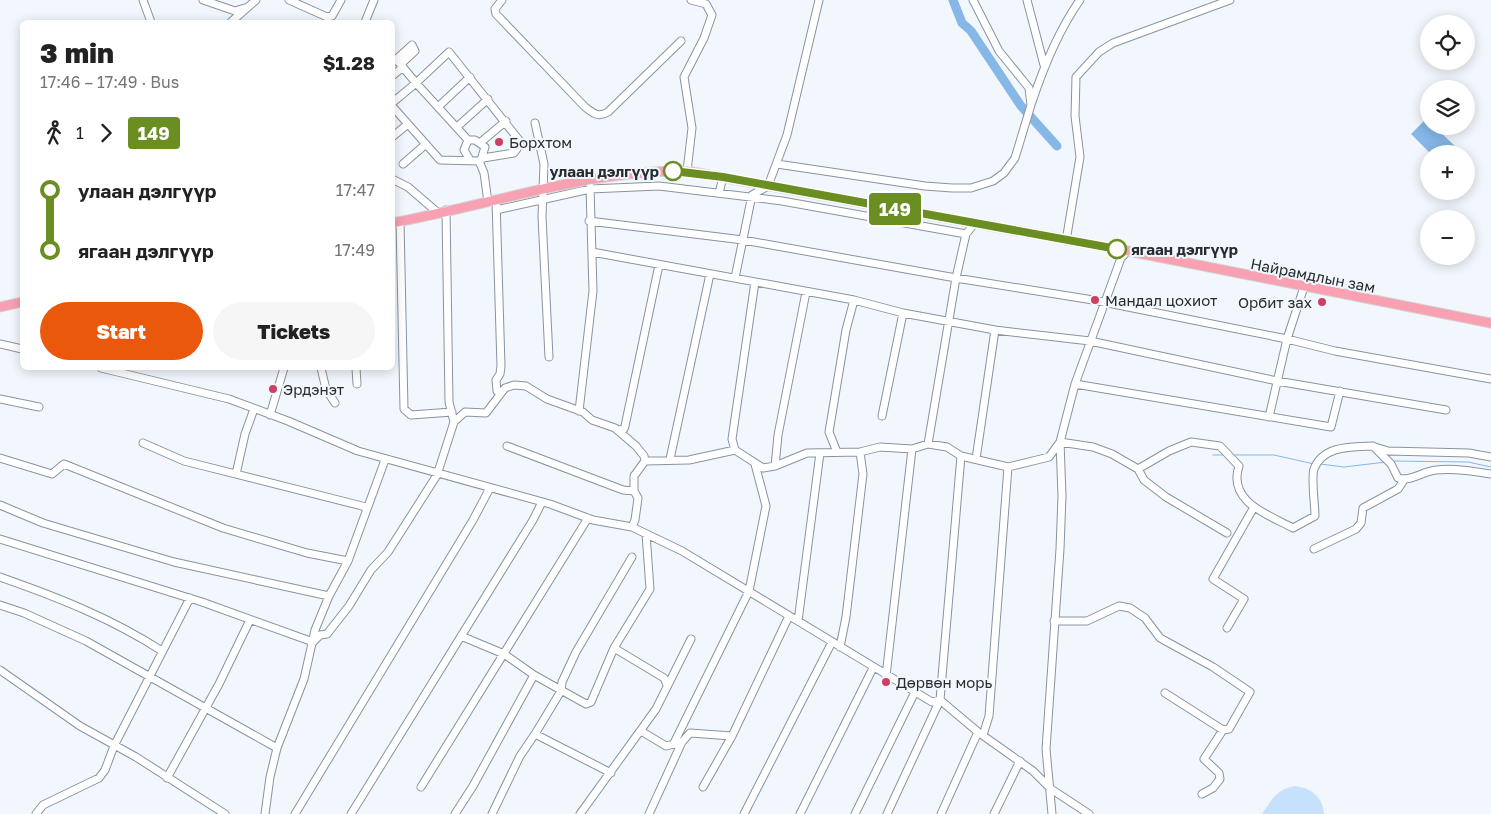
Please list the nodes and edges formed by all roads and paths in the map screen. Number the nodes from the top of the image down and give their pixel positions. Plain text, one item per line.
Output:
1 (143, 0) edge
2 (203, 0) edge
3 (256, 0) edge
4 (289, 0) edge
5 (341, 0) edge
6 (374, 0) edge
7 (502, 0) edge
8 (691, 0) edge
9 (819, 0) edge
10 (973, 0) edge
11 (1027, 0) edge
12 (1080, 0) edge
13 (1230, 0) edge
14 (248, 7) junction
15 (150, 20) edge
16 (233, 20) edge
17 (366, 20) edge
18 (681, 41) dead end
19 (398, 63) edge
20 (1044, 66) junction
21 (470, 78) junction
22 (416, 83) junction
23 (488, 99) junction
24 (395, 102) edge
25 (438, 106) junction
26 (1031, 106) junction
27 (395, 109) edge
28 (506, 121) junction
29 (535, 123) dead end
30 (408, 124) junction
31 (456, 127) junction
32 (395, 135) edge
33 (468, 140) junction
34 (481, 142) junction
35 (426, 144) junction
36 (470, 160) junction
37 (481, 160) junction
38 (403, 164) dead end
39 (777, 164) junction
40 (687, 171) junction
41 (723, 177) junction
42 (395, 180) edge
43 (590, 185) junction
44 (768, 186) junction
45 (542, 188) junction
46 (718, 193) junction
47 (752, 197) junction
48 (542, 200) junction
49 (492, 201) junction
50 (496, 210) junction
51 (441, 211) junction
52 (589, 221) junction
53 (396, 222) edge
54 (975, 223) junction
55 (966, 234) junction
56 (744, 240) junction
57 (1066, 241) junction
58 (1128, 251) junction
59 (592, 252) junction
60 (659, 265) junction
61 (710, 274) junction
62 (736, 278) junction
63 (956, 278) junction
64 (756, 282) junction
65 (1304, 287) junction
66 (806, 292) junction
67 (854, 300) junction
68 (20, 302) edge
69 (1104, 303) junction
70 (0, 306) edge
71 (903, 313) junction
72 (949, 322) junction
73 (1491, 323) edge
74 (995, 330) junction
75 (1287, 339) junction
76 (1090, 341) junction
77 (0, 344) edge
78 (20, 349) edge
79 (550, 357) dead end
80 (109, 370) edge
81 (283, 370) edge
82 (321, 370) edge
83 (356, 370) edge
84 (1491, 379) edge
85 (1277, 381) junction
86 (357, 384) dead end
87 (1075, 384) junction
88 (1340, 390) junction
89 (500, 393) junction
90 (0, 399) edge
91 (335, 403) dead end
92 (39, 407) dead end
93 (254, 410) junction
94 (1446, 410) dead end
95 (579, 411) junction
96 (452, 412) junction
97 (270, 415) junction
98 (882, 416) dead end
99 (1269, 417) junction
100 (454, 422) junction
101 (619, 430) junction
102 (1060, 442) junction
103 (143, 443) dead end
104 (928, 444) junction
105 (507, 446) dead end
106 (1373, 446) junction
107 (912, 449) junction
108 (735, 450) junction
109 (837, 452) junction
110 (860, 452) junction
111 (820, 453) junction
112 (961, 456) junction
113 (1491, 457) edge
114 (0, 458) edge
115 (670, 459) junction
116 (976, 459) junction
117 (385, 460) junction
118 (645, 461) junction
119 (755, 464) junction
120 (775, 466) junction
121 (1008, 467) junction
122 (1138, 469) junction
123 (236, 474) junction
124 (1491, 474) edge
125 (437, 475) junction
126 (1404, 480) junction
127 (490, 488) junction
128 (634, 490) junction
129 (542, 502) junction
130 (0, 505) edge
131 (366, 507) junction
132 (1254, 507) junction
133 (588, 518) junction
134 (632, 527) junction
135 (1226, 533) dead end
136 (646, 534) junction
137 (0, 539) edge
138 (1314, 549) dead end
139 (632, 558) dead end
140 (348, 561) junction
141 (0, 577) edge
142 (749, 591) junction
143 (329, 596) junction
144 (190, 598) junction
145 (0, 605) edge
146 (789, 616) junction
147 (250, 620) junction
148 (798, 621) junction
149 (1054, 621) junction
150 (1227, 628) dead end
151 (461, 636) junction
152 (691, 639) dead end
153 (313, 642) junction
154 (832, 642) junction
155 (840, 647) junction
156 (614, 648) junction
157 (162, 651) junction
158 (504, 654) junction
159 (873, 668) junction
160 (0, 670) edge
161 (534, 675) junction
162 (886, 676) junction
163 (150, 679) junction
164 (667, 685) junction
165 (561, 691) junction
166 (915, 692) junction
167 (1165, 693) dead end
168 (940, 700) junction
169 (205, 709) junction
170 (1222, 730) junction
171 (641, 731) junction
172 (980, 733) junction
173 (535, 734) junction
174 (732, 736) junction
175 (678, 742) junction
176 (114, 746) junction
177 (277, 748) junction
178 (1020, 761) junction
179 (611, 773) junction
180 (168, 778) junction
181 (422, 787) dead end
182 (703, 787) dead end
183 (1051, 788) junction
184 (1202, 794) dead end
185 (36, 814) edge
186 (225, 814) edge
187 (265, 814) edge
188 (295, 814) edge
189 (351, 814) edge
190 (455, 814) edge
191 (492, 814) edge
192 (580, 814) edge
193 (649, 814) edge
194 (744, 814) edge
195 (800, 814) edge
196 (855, 814) edge
197 (887, 814) edge
198 (941, 814) edge
199 (994, 814) edge
200 (1052, 814) edge
201 (1089, 814) edge

1 - 15 street
2 - 14 street
3 - 14 street
4 - 5 street
6 - 17 street
7 - 18 street
8 - 40 street
9 - 39 street
10 - 26 street
11 - 20 street
12 - 20 street
13 - 57 street
14 - 16 street
19 - 22 street
20 - 26 street
21 - 22 street
21 - 23 street
21 - 25 street
22 - 24 street
22 - 25 street
23 - 28 street
23 - 31 street
25 - 31 street
26 - 39 street
27 - 30 street
28 - 34 street
28 - 37 street
29 - 45 street
30 - 32 street
30 - 35 street
31 - 33 street
33 - 34 street
33 - 36 street
34 - 37 street
35 - 36 street
35 - 38 street
36 - 37 street
37 - 49 street
39 - 44 street
40 - 41 main road, Найрамдлын зам
40 - 43 main road, Найрамдлын зам
41 - 44 main road, Найрамдлын зам
41 - 46 street
42 - 51 street
43 - 45 main road, Найрамдлын зам
43 - 46 street
43 - 48 street
43 - 52 street
44 - 47 street
44 - 54 main road, Найрамдлын зам
45 - 48 street
45 - 49 main road, Найрамдлын зам
46 - 47 street
47 - 55 street
47 - 56 street
48 - 50 street
48 - 79 street
49 - 50 street
49 - 51 main road, Найрамдлын зам
50 - 89 street
51 - 53 main road, Найрамдлын зам
51 - 96 street
52 - 56 street
52 - 59 street
53 - 96 street
54 - 55 street
54 - 57 main road, Найрамдлын зам
55 - 63 street
56 - 62 street
56 - 63 street
57 - 58 main road, Найрамдлын зам
58 - 65 main road, Найрамдлын зам
58 - 69 street
59 - 60 street
59 - 95 street
60 - 61 street
60 - 101 street
61 - 62 street
61 - 115 street
62 - 64 street
63 - 69 street
63 - 72 street
64 - 66 street
64 - 108 street
65 - 73 main road, Найрамдлын зам
65 - 75 street
66 - 67 street
66 - 120 street
67 - 71 street
67 - 109 street
68 - 70 main road
69 - 75 street
69 - 76 street
71 - 72 street
71 - 98 street
72 - 74 street
72 - 104 street
74 - 76 street
74 - 116 street
75 - 84 street
75 - 85 street
76 - 85 street
76 - 87 street
77 - 78 street
80 - 93 street
81 - 97 street
82 - 91 street
83 - 86 street
85 - 88 street
85 - 99 street
87 - 99 street
87 - 102 street
88 - 94 street
88 - 99 street
89 - 95 street
89 - 100 street
90 - 92 street
93 - 97 street
93 - 123 street
95 - 101 street
96 - 100 street
97 - 117 street
100 - 125 street
101 - 118 street
102 - 121 street
102 - 122 street
102 - 149 street
103 - 123 street
104 - 107 street
104 - 112 street
105 - 128 street
106 - 113 street
106 - 126 street
106 - 132 street
107 - 110 street
107 - 162 street
108 - 115 street
108 - 119 street
109 - 110 street
109 - 111 street
110 - 155 street
111 - 120 street
111 - 148 street
112 - 116 street
112 - 168 street
114 - 140 street
115 - 118 street
116 - 121 street
117 - 125 street
117 - 131 street
118 - 128 street
119 - 120 street
119 - 142 street
121 - 172 street
122 - 132 street
122 - 135 street
123 - 131 street
124 - 126 street
125 - 127 street
125 - 153 street
126 - 138 street
127 - 129 street
127 - 188 street
128 - 134 street
129 - 133 street
129 - 151 street
130 - 143 street
131 - 140 street
132 - 150 street
133 - 134 street
133 - 158 street
134 - 136 street
136 - 142 street
136 - 156 street
137 - 144 street
139 - 165 street
140 - 143 street
141 - 157 street
142 - 146 street
142 - 175 street
143 - 153 street
144 - 147 street
144 - 157 street
145 - 163 street
146 - 148 street
146 - 174 street
147 - 153 street
147 - 169 street
148 - 154 street
149 - 170 street
149 - 183 street
151 - 158 street
151 - 189 street
152 - 164 street
153 - 177 street
154 - 155 street
154 - 194 street
155 - 159 street
156 - 164 street
156 - 165 street
157 - 163 street
158 - 161 street
158 - 181 street
159 - 162 street
159 - 195 street
160 - 176 street
161 - 165 street
161 - 190 street
162 - 166 street
163 - 169 street
163 - 176 street
164 - 171 street
165 - 173 street
166 - 168 street
166 - 196 street
167 - 170 street
168 - 172 street
168 - 197 street
169 - 177 street
169 - 180 street
170 - 184 street
171 - 175 street
171 - 179 street
172 - 178 street
172 - 198 street
173 - 179 street
173 - 191 street
174 - 175 street
174 - 182 street
175 - 193 street
176 - 180 street
176 - 185 street
177 - 187 street
178 - 183 street
178 - 199 street
179 - 192 street
180 - 186 street
183 - 200 street
183 - 201 street

